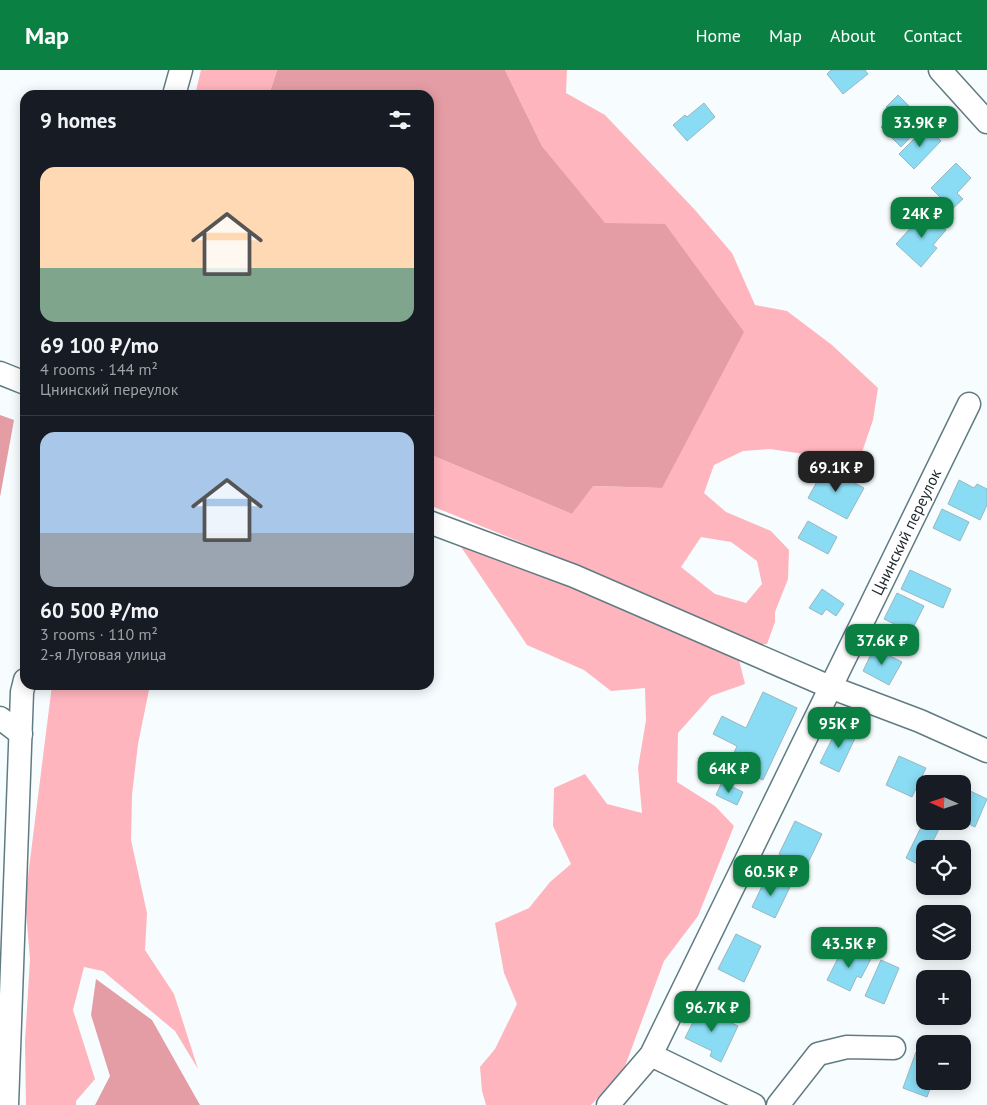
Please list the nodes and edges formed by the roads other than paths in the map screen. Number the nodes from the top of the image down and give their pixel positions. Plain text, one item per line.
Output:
1 (181, 70) edge
2 (940, 70) edge
3 (175, 90) edge
4 (987, 122) edge
5 (0, 373) edge
6 (20, 381) edge
7 (969, 404) dead end
8 (434, 524) edge
9 (830, 687) junction
10 (22, 690) edge
11 (0, 718) edge
12 (21, 734) junction
13 (987, 751) edge
14 (894, 1048) dead end
15 (650, 1055) junction
16 (7, 1105) edge
17 (608, 1105) edge
18 (754, 1105) edge
19 (778, 1105) edge

1 - 3 street
2 - 4 street
5 - 6 street
7 - 9 street, Цнинский переулок
8 - 9 street
9 - 13 street
9 - 15 street, Цнинский переулок
10 - 12 street
11 - 12 street
12 - 16 street
14 - 19 street
15 - 17 street, Цнинский переулок
15 - 18 street

